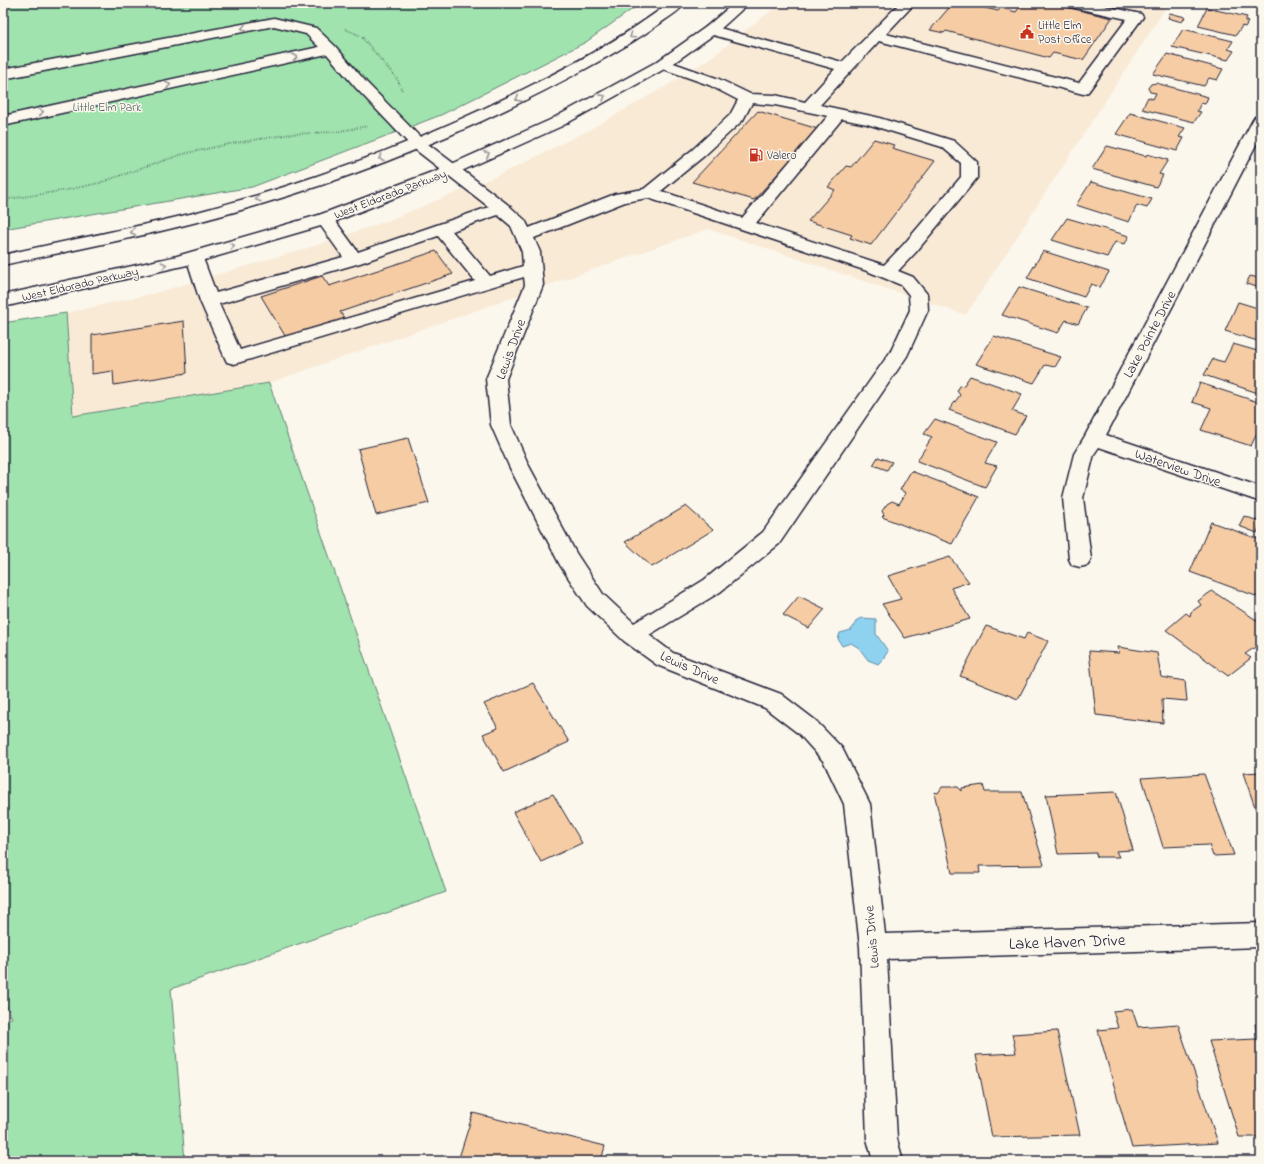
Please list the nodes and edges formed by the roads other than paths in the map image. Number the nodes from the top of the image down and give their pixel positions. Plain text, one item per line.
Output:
1 (678, 3) edge
2 (742, 3) edge
3 (908, 3) edge
4 (1071, 3) edge
5 (711, 30) junction
6 (876, 36) junction
7 (330, 49) junction
8 (663, 64) junction
9 (845, 67) junction
10 (3, 74) edge
11 (747, 98) junction
12 (809, 107) junction
13 (838, 114) junction
14 (1261, 120) edge
15 (3, 121) edge
16 (418, 144) junction
17 (451, 170) junction
18 (650, 193) junction
19 (501, 208) junction
20 (325, 219) junction
21 (745, 225) junction
22 (442, 229) junction
23 (524, 236) junction
24 (195, 257) junction
25 (354, 259) junction
26 (3, 260) edge
27 (533, 269) junction
28 (887, 272) junction
29 (486, 283) junction
30 (3, 300) edge
31 (209, 301) junction
32 (1094, 438) junction
33 (1261, 495) edge
34 (1080, 559) dead end
35 (632, 636) junction
36 (1261, 935) edge
37 (873, 947) junction
38 (888, 1161) edge

1 -> 16 street
2 - 5 street, West Eldorado Parkway
3 - 6 street
4 - 6 street
5 - 8 street, West Eldorado Parkway
5 - 9 street
6 - 9 street
7 -> 10 street, Lewis Drive
15 -> 7 street
7 - 16 street, Lewis Drive
8 - 11 street
17 -> 8 street, West Eldorado Parkway
9 - 12 street
11 - 12 street
11 - 18 street
12 - 13 street
13 - 21 street
13 - 28 street
14 - 32 street, Lake Pointe Drive
16 - 17 street, Lewis Drive
16 -> 26 street
17 - 19 street, Lewis Drive
17 - 20 street, West Eldorado Parkway
18 - 21 street
18 - 23 street
19 - 22 street
19 - 23 street, Lewis Drive
24 -> 20 street, West Eldorado Parkway
20 - 25 street
21 - 28 street
22 - 25 street
22 - 29 street
23 - 27 street, Lewis Drive
30 -> 24 street, West Eldorado Parkway
24 - 31 street
25 - 31 street
27 - 29 street
27 - 35 street, Lewis Drive
28 - 35 street
29 - 31 street
32 - 33 street, Waterview Drive
32 - 34 street, Lake Pointe Drive
35 - 37 street, Lewis Drive
36 - 37 street, Lake Haven Drive
37 - 38 street, Lewis Drive

